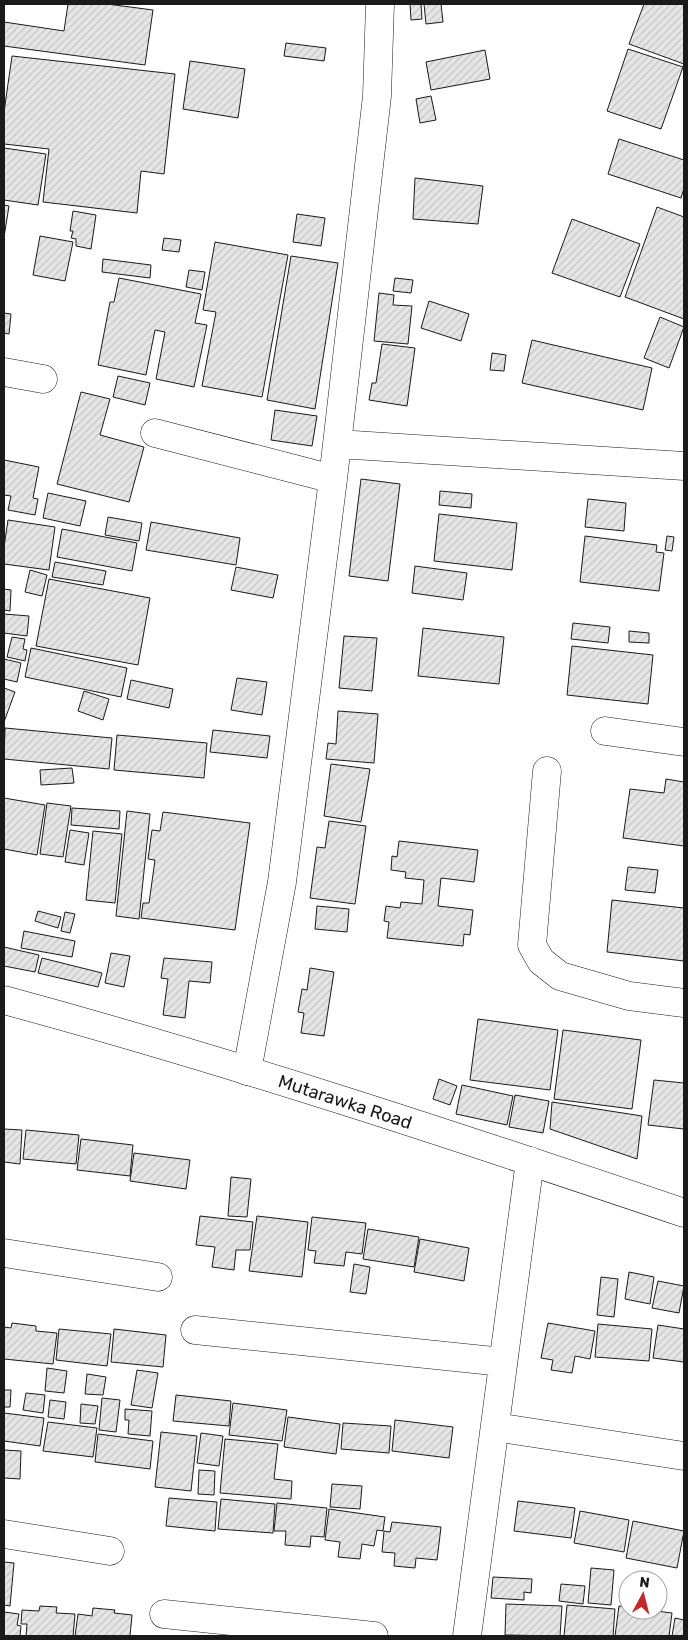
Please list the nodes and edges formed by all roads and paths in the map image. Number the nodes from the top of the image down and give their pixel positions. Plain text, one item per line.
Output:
1 (380, 4) edge
2 (4, 372) edge
3 (43, 379) dead end
4 (155, 433) dead end
5 (338, 444) junction
6 (684, 466) edge
7 (333, 479) junction
8 (605, 731) dead end
9 (684, 742) edge
10 (547, 771) dead end
11 (4, 1000) edge
12 (684, 1003) edge
13 (247, 1071) junction
14 (530, 1161) junction
15 (684, 1213) edge
16 (4, 1254) edge
17 (158, 1277) dead end
18 (195, 1330) dead end
19 (503, 1362) junction
20 (495, 1427) junction
21 (684, 1456) edge
22 (4, 1534) edge
23 (110, 1552) dead end
24 (164, 1614) dead end
25 (374, 1636) edge
26 (467, 1636) edge

1 - 5 street
2 - 3 street
4 - 7 street
5 - 6 street
5 - 7 street
7 - 13 street
8 - 9 street
10 - 12 street
11 - 13 street, Mutarawka Road
13 - 14 street, Mutarawka Road
14 - 15 street, Mutarawka Road
14 - 19 street
16 - 17 street
18 - 19 street
19 - 20 street
20 - 21 street
20 - 26 street
22 - 23 street
24 - 25 street

